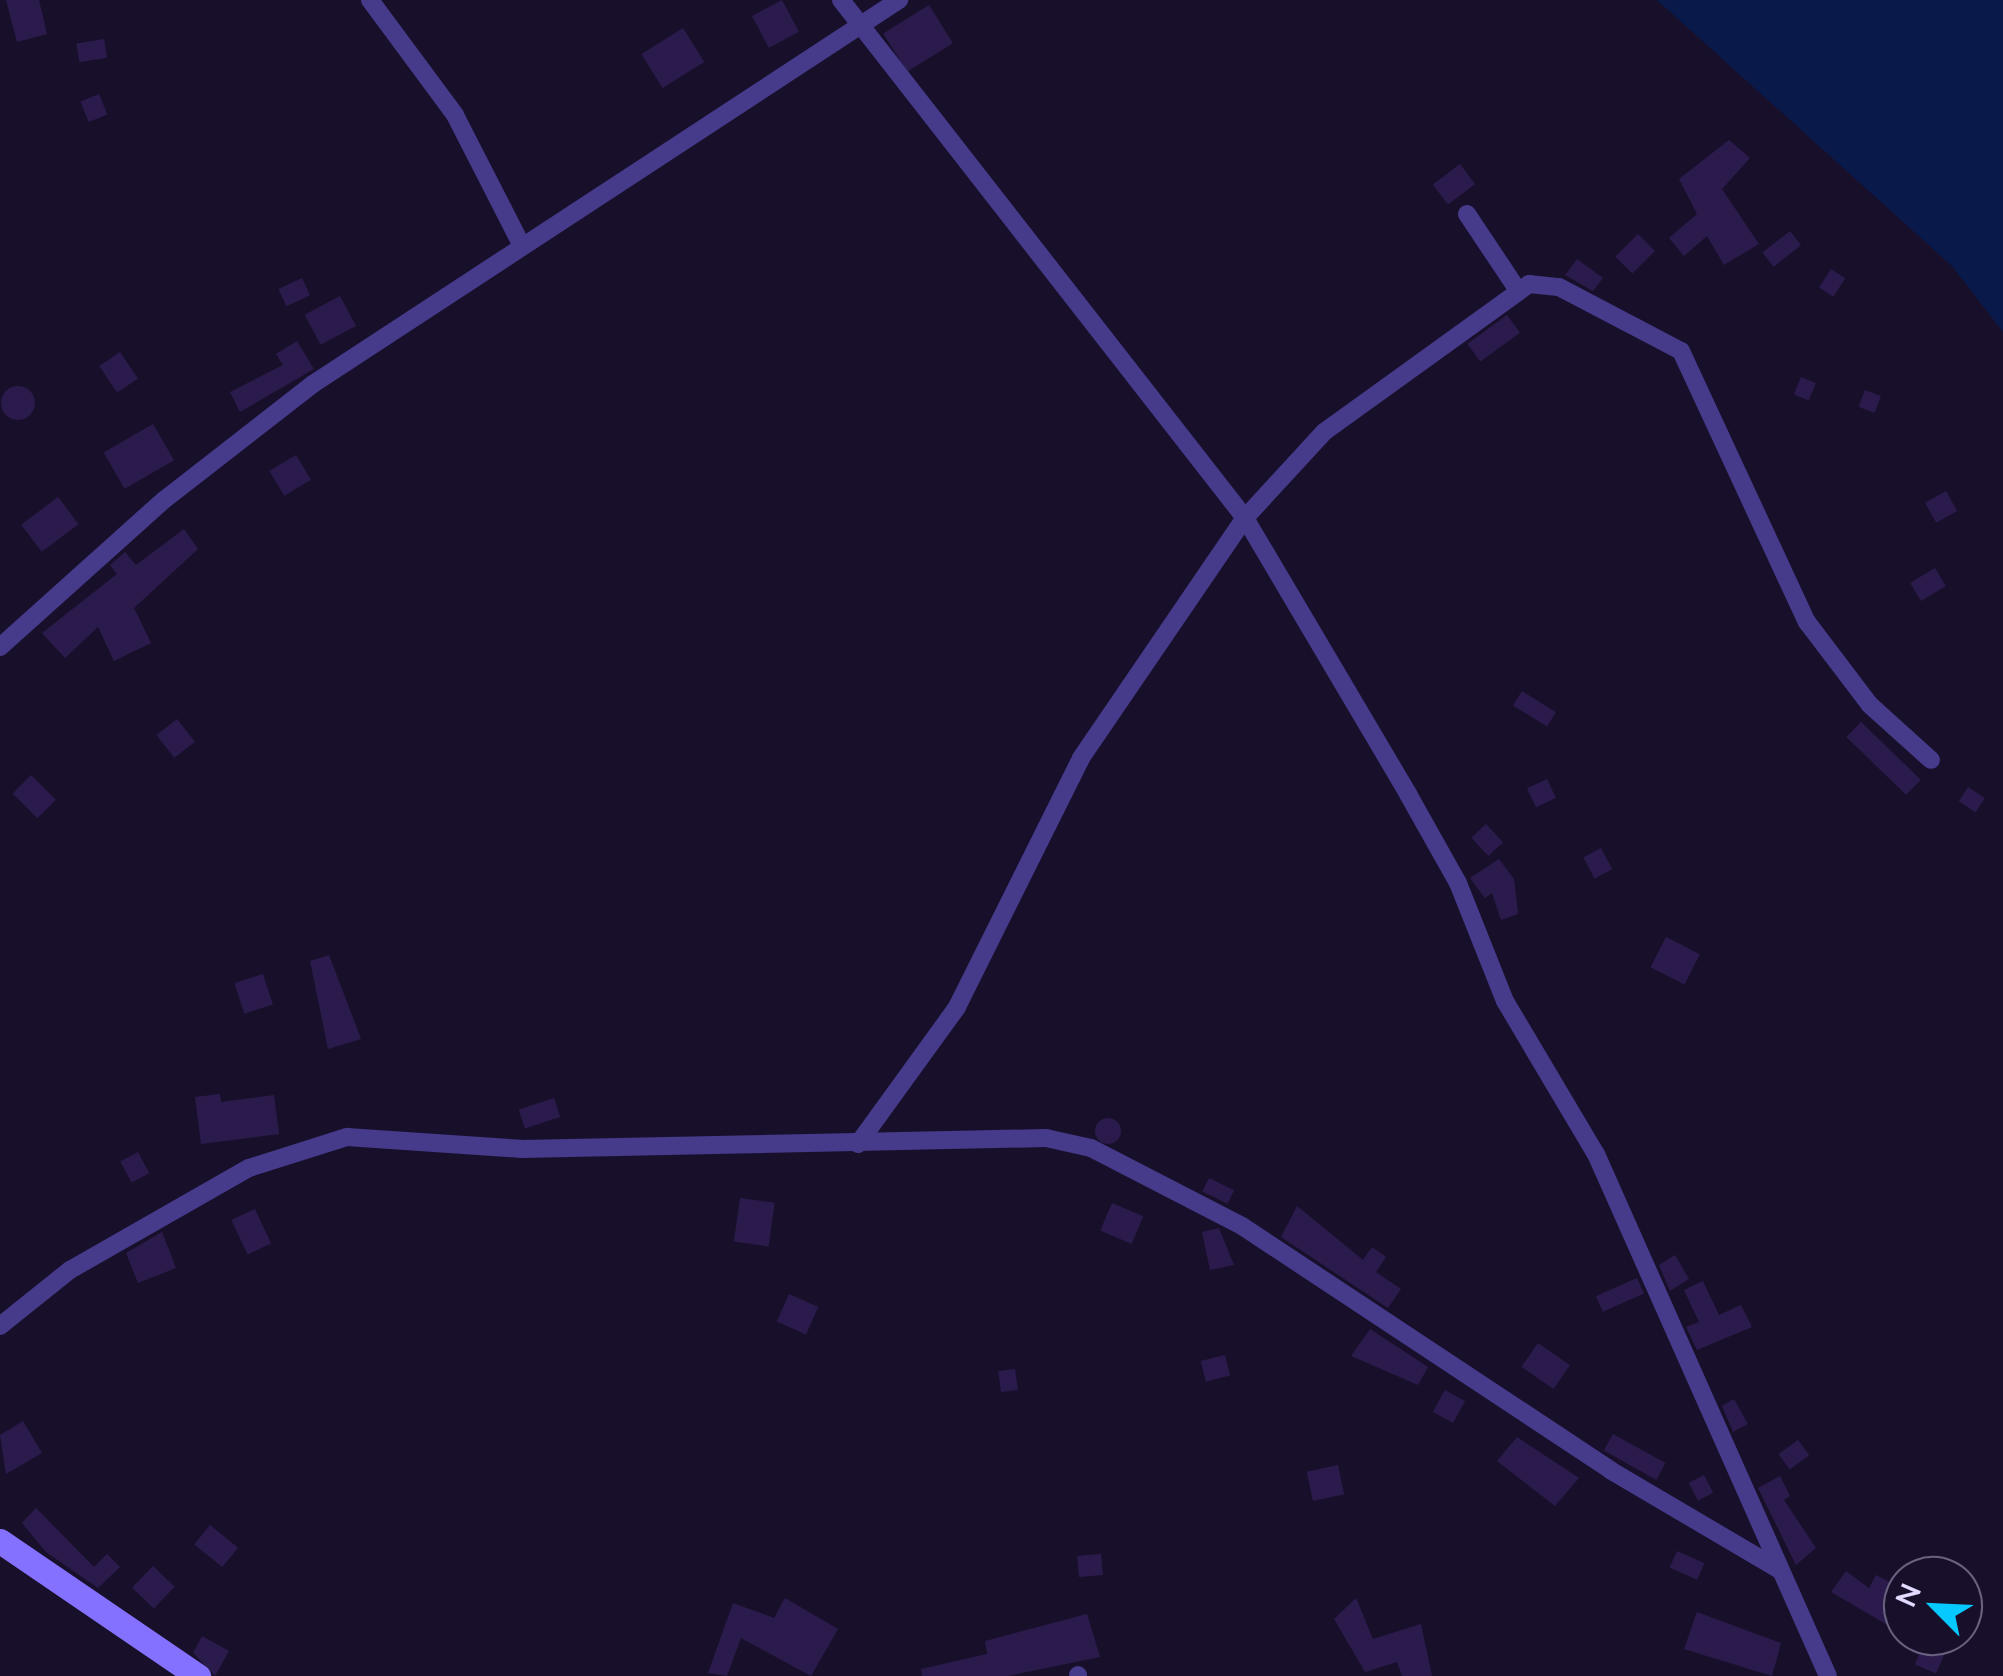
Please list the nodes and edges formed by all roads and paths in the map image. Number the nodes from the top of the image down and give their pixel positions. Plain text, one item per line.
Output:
1 (370, 0) edge
2 (841, 0) edge
3 (899, 0) edge
4 (860, 28) junction
5 (1467, 214) dead end
6 (520, 242) junction
7 (1518, 288) junction
8 (1245, 518) junction
9 (0, 648) edge
10 (1931, 760) dead end
11 (858, 1144) junction
12 (0, 1326) edge
13 (0, 1541) edge
14 (1780, 1570) junction
15 (198, 1676) edge
16 (1828, 1676) edge

1 - 6 street
2 - 4 street
3 - 4 street
4 - 6 street
4 - 8 street
5 - 7 street
6 - 9 street
7 - 8 street
7 - 10 street
8 - 11 street
8 - 14 street
11 - 12 street
11 - 14 street
13 - 15 street
14 - 16 street

